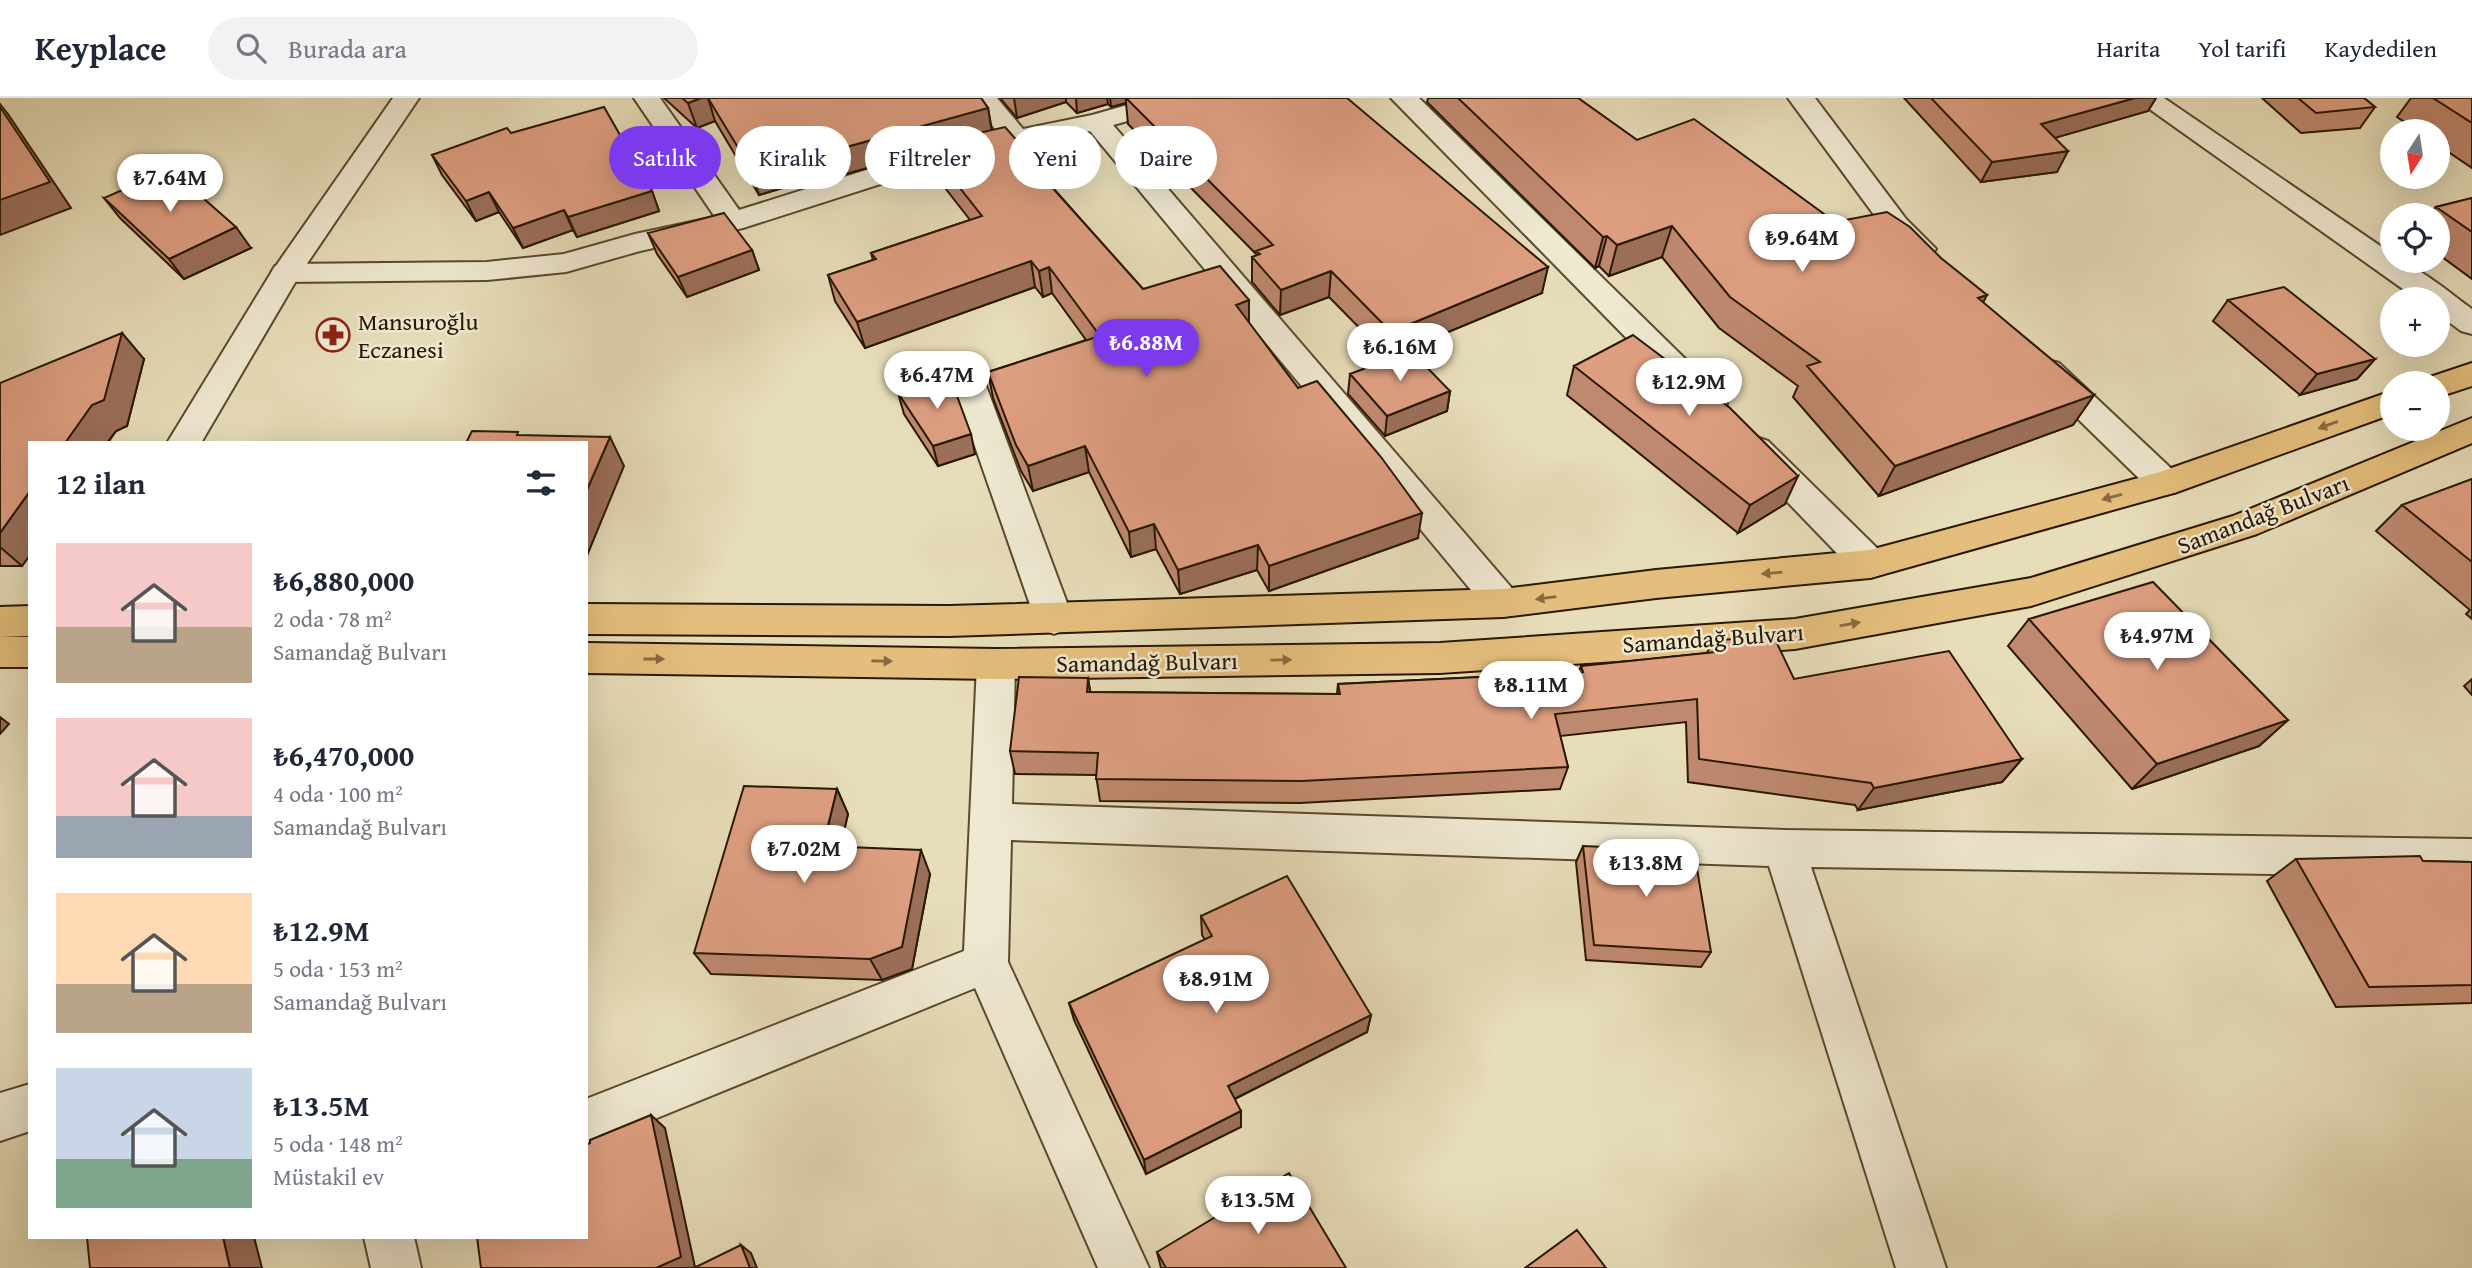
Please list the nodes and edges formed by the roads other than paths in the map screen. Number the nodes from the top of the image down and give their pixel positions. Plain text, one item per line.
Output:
1 (406, 98) edge
2 (647, 98) edge
3 (983, 98) edge
4 (1181, 98) edge
5 (1404, 98) edge
6 (1801, 98) edge
7 (2147, 98) edge
8 (1096, 122) junction
9 (1076, 126) edge
10 (1009, 129) edge
11 (1009, 140) edge
12 (733, 222) junction
13 (286, 273) junction
14 (1946, 273) edge
15 (2418, 287) edge
16 (2450, 309) edge
17 (2472, 324) edge
18 (2026, 349) edge
19 (2472, 374) edge
20 (2450, 382) edge
21 (969, 383) dead end
22 (2380, 406) edge
23 (2472, 430) edge
24 (185, 441) edge
25 (2165, 483) junction
26 (1870, 564) junction
27 (1503, 603) junction
28 (588, 619) edge
29 (1054, 619) junction
30 (28, 621) edge
31 (0, 622) edge
32 (0, 652) edge
33 (28, 652) edge
34 (588, 658) edge
35 (996, 664) junction
36 (991, 821) junction
37 (1784, 848) junction
38 (2472, 858) edge
39 (986, 963) junction
40 (28, 1108) edge
41 (0, 1117) edge
42 (588, 1122) edge
43 (389, 1239) edge
44 (396, 1268) edge
45 (1124, 1268) edge
46 (1921, 1268) edge

1 - 13 street
2 - 12 street
3 - 10 street
4 - 8 street
5 - 26 street
6 - 14 street
7 - 15 street
8 - 9 street
8 - 27 street
11 - 12 street
12 - 13 street
13 - 24 street
16 - 17 street
18 - 25 street
19 - 20 highway
21 - 29 street
22 -> 25 highway, Samandağ Bulvarı
35 -> 23 highway, Samandağ Bulvarı
25 -> 26 highway, Samandağ Bulvarı
26 -> 27 highway, Samandağ Bulvarı
27 - 29 highway, Samandağ Bulvarı
28 - 29 highway, Samandağ Bulvarı
30 - 31 highway
32 - 33 highway
34 -> 35 highway, Samandağ Bulvarı
35 - 36 street
36 - 37 street
36 - 39 street
37 - 38 street
37 - 46 street
39 - 42 street
39 - 45 street
40 - 41 street
43 - 44 street

